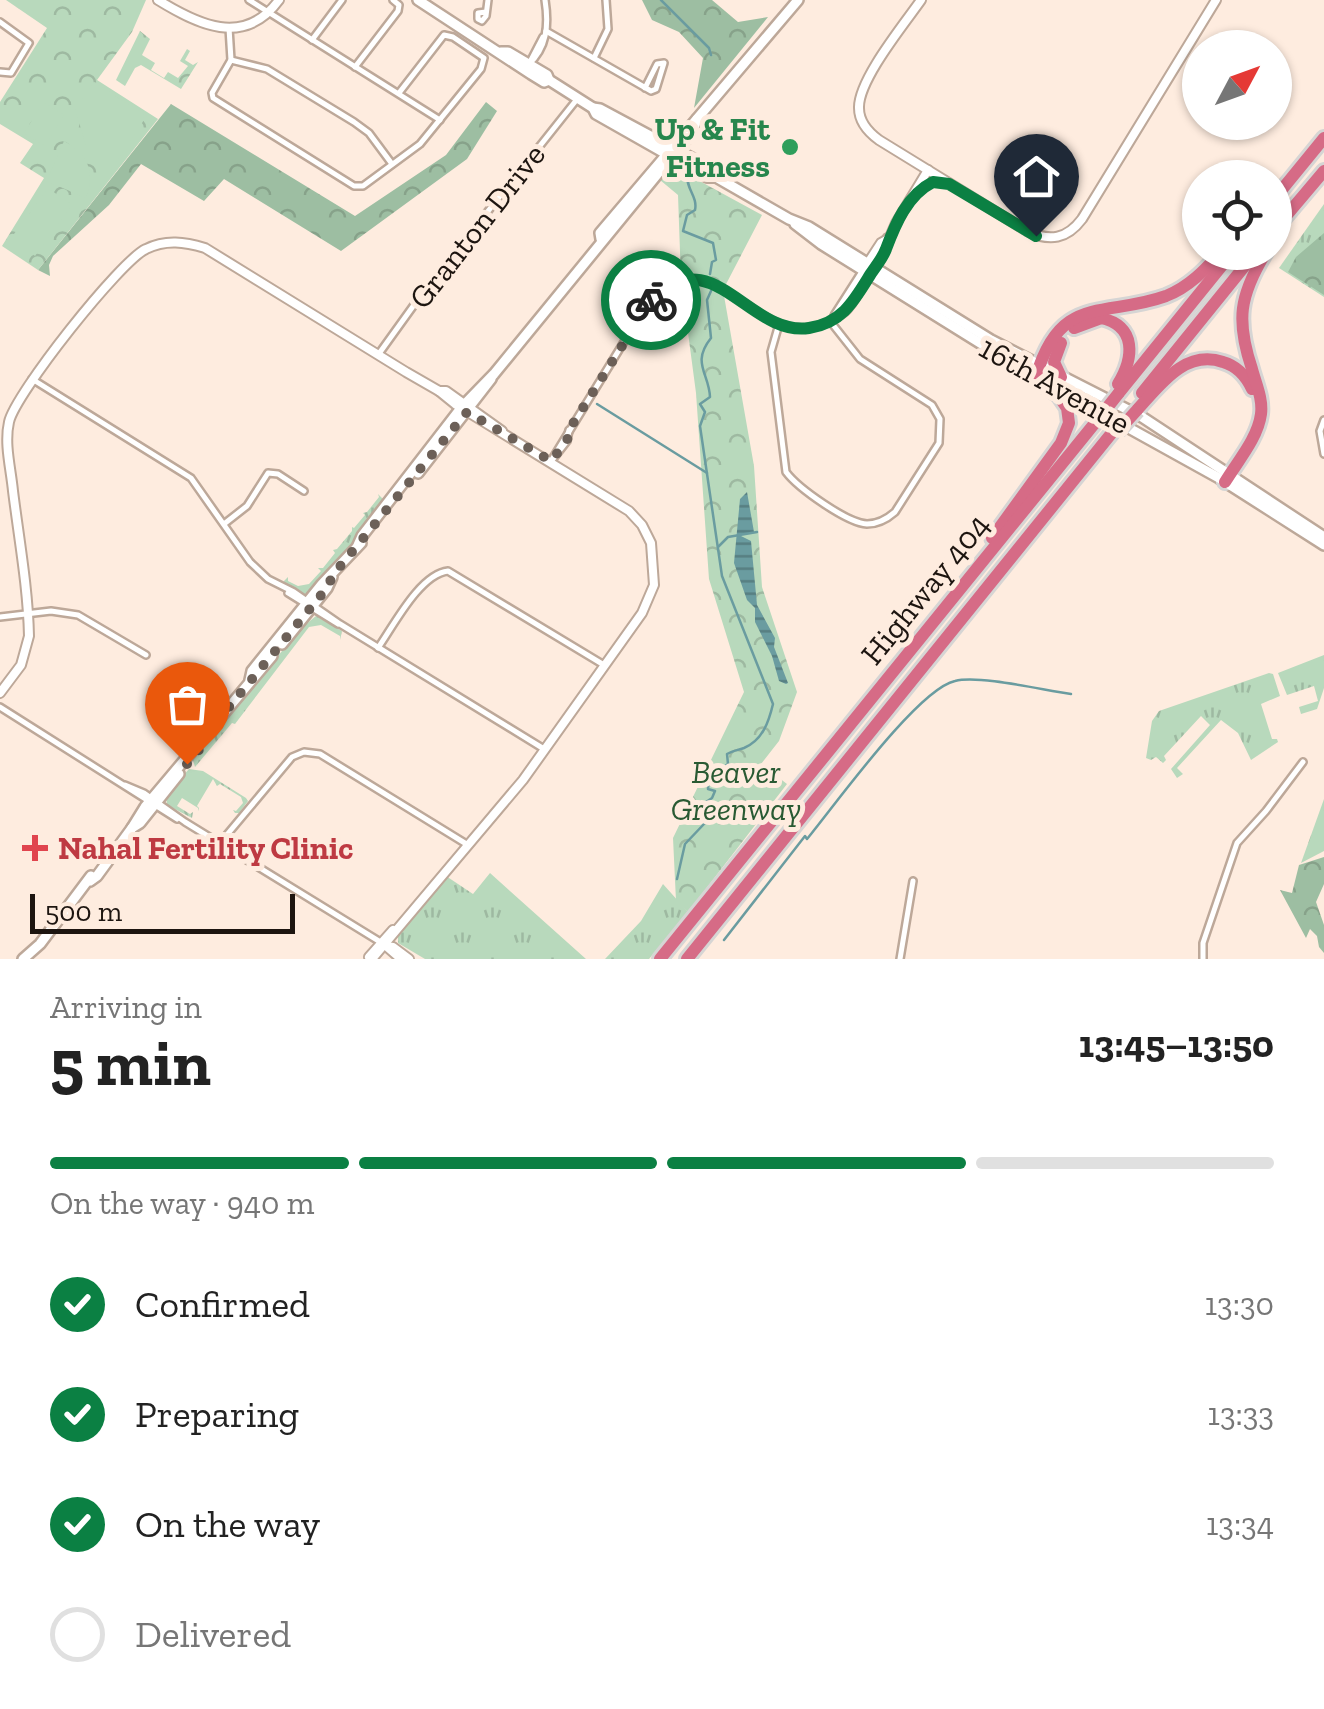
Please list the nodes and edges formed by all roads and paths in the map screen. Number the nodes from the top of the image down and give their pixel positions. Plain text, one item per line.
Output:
1 (158, 0) edge
2 (249, 0) edge
3 (278, 0) edge
4 (342, 0) edge
5 (393, 0) edge
6 (418, 0) edge
7 (488, 0) edge
8 (545, 0) edge
9 (606, 0) edge
10 (798, 0) edge
11 (921, 0) edge
12 (1216, 0) edge
13 (268, 12) junction
14 (486, 12) dead end
15 (0, 22) edge
16 (229, 28) junction
17 (544, 34) junction
18 (312, 40) junction
19 (594, 58) junction
20 (231, 60) junction
21 (355, 67) junction
22 (527, 67) junction
23 (0, 72) edge
24 (646, 88) junction
25 (398, 94) junction
26 (578, 98) junction
27 (440, 120) junction
28 (1324, 138) edge
29 (671, 152) junction
30 (909, 158) junction
31 (392, 164) junction
32 (928, 170) junction
33 (1324, 170) edge
34 (1292, 177) edge
35 (949, 184) junction
36 (918, 188) junction
37 (1301, 199) junction
38 (907, 205) junction
39 (1292, 210) edge
40 (1292, 213) edge
41 (789, 219) junction
42 (888, 239) joint
43 (869, 269) junction
44 (1205, 270) edge
45 (1218, 270) edge
46 (1242, 270) edge
47 (1255, 270) edge
48 (897, 292) junction
49 (858, 295) junction
50 (833, 318) junction
51 (778, 324) junction
52 (994, 352) junction
53 (378, 355) junction
54 (1038, 371) junction
55 (1061, 377) junction
56 (32, 379) junction
57 (1116, 393) junction
58 (466, 408) junction
59 (1134, 409) junction
60 (1324, 420) edge
61 (1324, 454) edge
62 (551, 461) junction
63 (1225, 476) junction
64 (304, 492) dead end
65 (224, 524) junction
66 (1322, 539) edge
67 (309, 605) junction
68 (28, 615) junction
69 (0, 618) edge
70 (927, 630) junction
71 (378, 648) junction
72 (146, 655) dead end
73 (604, 665) junction
74 (0, 693) edge
75 (0, 707) edge
76 (544, 749) junction
77 (1304, 762) dead end
78 (153, 802) junction
79 (220, 843) junction
80 (468, 846) junction
81 (913, 881) dead end
82 (40, 944) junction
83 (384, 944) junction
84 (23, 959) edge
85 (32, 959) edge
86 (370, 959) edge
87 (407, 959) edge
88 (660, 959) edge
89 (686, 959) edge
90 (900, 959) edge
91 (1203, 959) edge

1 - 16 street
2 - 13 street
3 - 13 street
4 - 18 street
5 - 21 street
6 - 22 main road, 16th Avenue
7 - 14 street
8 - 17 street
9 - 19 street
10 - 29 main road
11 - 30 street
12 - 35 street
13 - 16 street
13 - 18 street
15 - 23 street
16 - 20 street
17 - 19 street
17 - 22 street
18 - 21 street
19 - 24 street
20 - 31 street
20 - 31 street
21 - 25 street
22 - 26 main road, 16th Avenue
24 - 24 street
25 - 27 street
25 - 27 street
26 - 29 main road, 16th Avenue
26 - 53 street, Granton Drive
27 - 31 street
28 - 34 highway
29 - 41 main road, 16th Avenue
29 - 58 main road
30 - 32 street
30 - 36 street
32 - 35 street
32 - 36 street
33 - 37 highway
35 - 38 street
36 - 38 street
37 - 39 highway
37 - 40 highway
38 - 42 street
41 - 43 main road, 16th Avenue
41 - 43 main road, 16th Avenue
42 - 43 main road
43 - 48 main road, 16th Avenue
43 - 49 street
43 - 50 main road
43 - 54 main road, 16th Avenue
44 - 54 highway
45 - 57 highway
46 - 59 highway
47 - 63 highway
48 - 49 main road
48 - 52 main road, 16th Avenue
49 - 50 street
50 - 51 street
50 - 51 street
51 - 62 street
52 - 54 main road, 16th Avenue
52 - 70 highway
53 - 56 street
53 - 58 street
54 - 55 main road, 16th Avenue
54 - 63 main road, 16th Avenue
55 - 57 highway
55 - 63 main road, 16th Avenue
56 - 65 street
56 - 68 street
57 - 70 highway, Highway 404, bridge
58 - 62 street
58 - 67 main road
59 - 63 highway
59 - 89 highway, Highway 404, bridge
60 - 61 street
62 - 73 street
63 - 66 main road, 16th Avenue
64 - 65 street
65 - 67 street
67 - 71 street
67 - 78 main road
68 - 69 street
68 - 72 street
68 - 74 street
70 - 88 highway, Highway 404
71 - 73 street
71 - 76 street
73 - 76 street
75 - 78 street
76 - 80 street
77 - 91 street
78 - 79 street
78 - 82 main road
79 - 80 street
79 - 83 street
80 - 83 street
81 - 90 street
82 - 84 main road
82 - 85 main road
83 - 86 street
83 - 87 street

